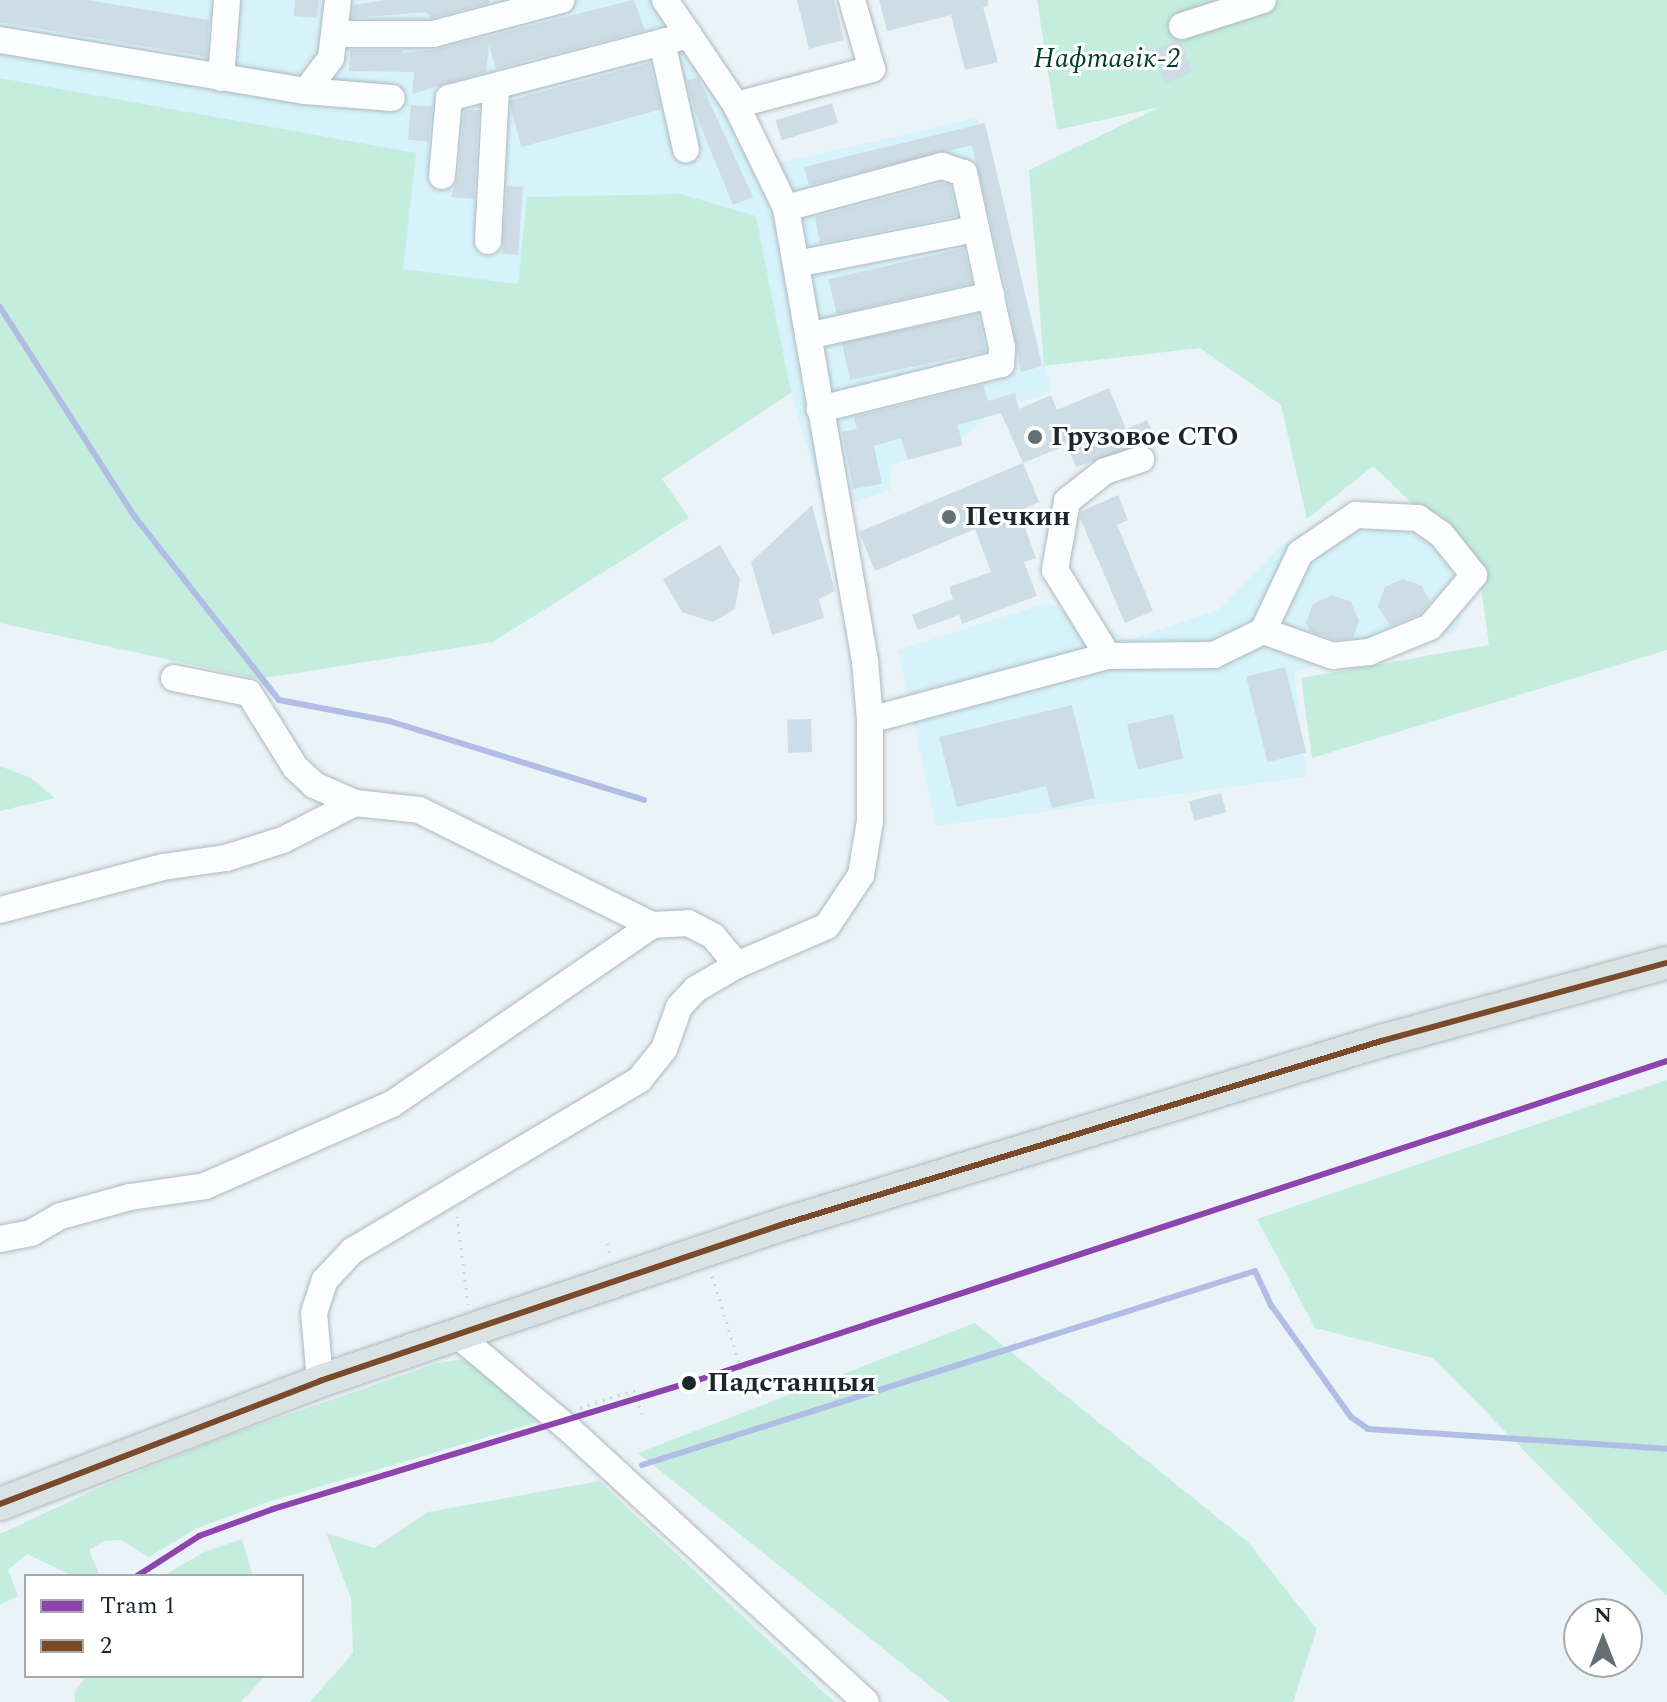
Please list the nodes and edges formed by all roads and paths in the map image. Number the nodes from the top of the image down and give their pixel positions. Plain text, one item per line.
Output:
1 (338, 0) edge
2 (562, 0) edge
3 (665, 0) edge
4 (852, 0) edge
5 (1263, 0) edge
6 (223, 1) edge
7 (1182, 26) dead end
8 (335, 34) junction
9 (689, 35) junction
10 (0, 40) edge
11 (662, 42) junction
12 (221, 78) junction
13 (496, 86) junction
14 (306, 91) junction
15 (392, 98) dead end
16 (736, 105) junction
17 (686, 149) dead end
18 (442, 176) dead end
19 (786, 208) junction
20 (976, 229) junction
21 (488, 241) dead end
22 (796, 264) junction
23 (991, 295) junction
24 (808, 336) junction
25 (820, 409) junction
26 (1141, 459) dead end
27 (1263, 631) junction
28 (1108, 656) junction
29 (174, 678) dead end
30 (870, 720) junction
31 (355, 803) junction
32 (0, 910) edge
33 (652, 925) junction
34 (1667, 963) edge
35 (737, 965) junction
36 (453, 1188) junction
37 (0, 1239) edge
38 (725, 1271) dead end
39 (463, 1330) junction
40 (320, 1381) junction
41 (745, 1381) dead end
42 (642, 1414) dead end
43 (554, 1417) junction
44 (0, 1504) edge
45 (866, 1702) edge

1 - 8 street
2 - 8 street
3 - 9 street
4 - 16 street
5 - 7 street
6 - 12 street
8 - 14 street
9 - 11 street
9 - 16 street
10 - 12 street
11 - 13 street
11 - 17 street
12 - 14 street
13 - 18 street
13 - 21 street
14 - 15 street
16 - 19 street
19 - 20 street
19 - 22 street
20 - 22 street
20 - 23 street
22 - 24 street
23 - 24 street
23 - 25 street
24 - 25 street
25 - 30 street
26 - 28 street
27 - 27 street
27 - 28 street
28 - 30 street
29 - 31 street
30 - 35 street
31 - 32 street
31 - 33 street
33 - 35 street
33 - 37 street
34 - 39 main road
35 - 36 street
36 - 39 path
36 - 40 street
38 - 41 path
39 - 40 main road
39 - 43 street
40 - 44 main road
42 - 43 path
43 - 45 street

